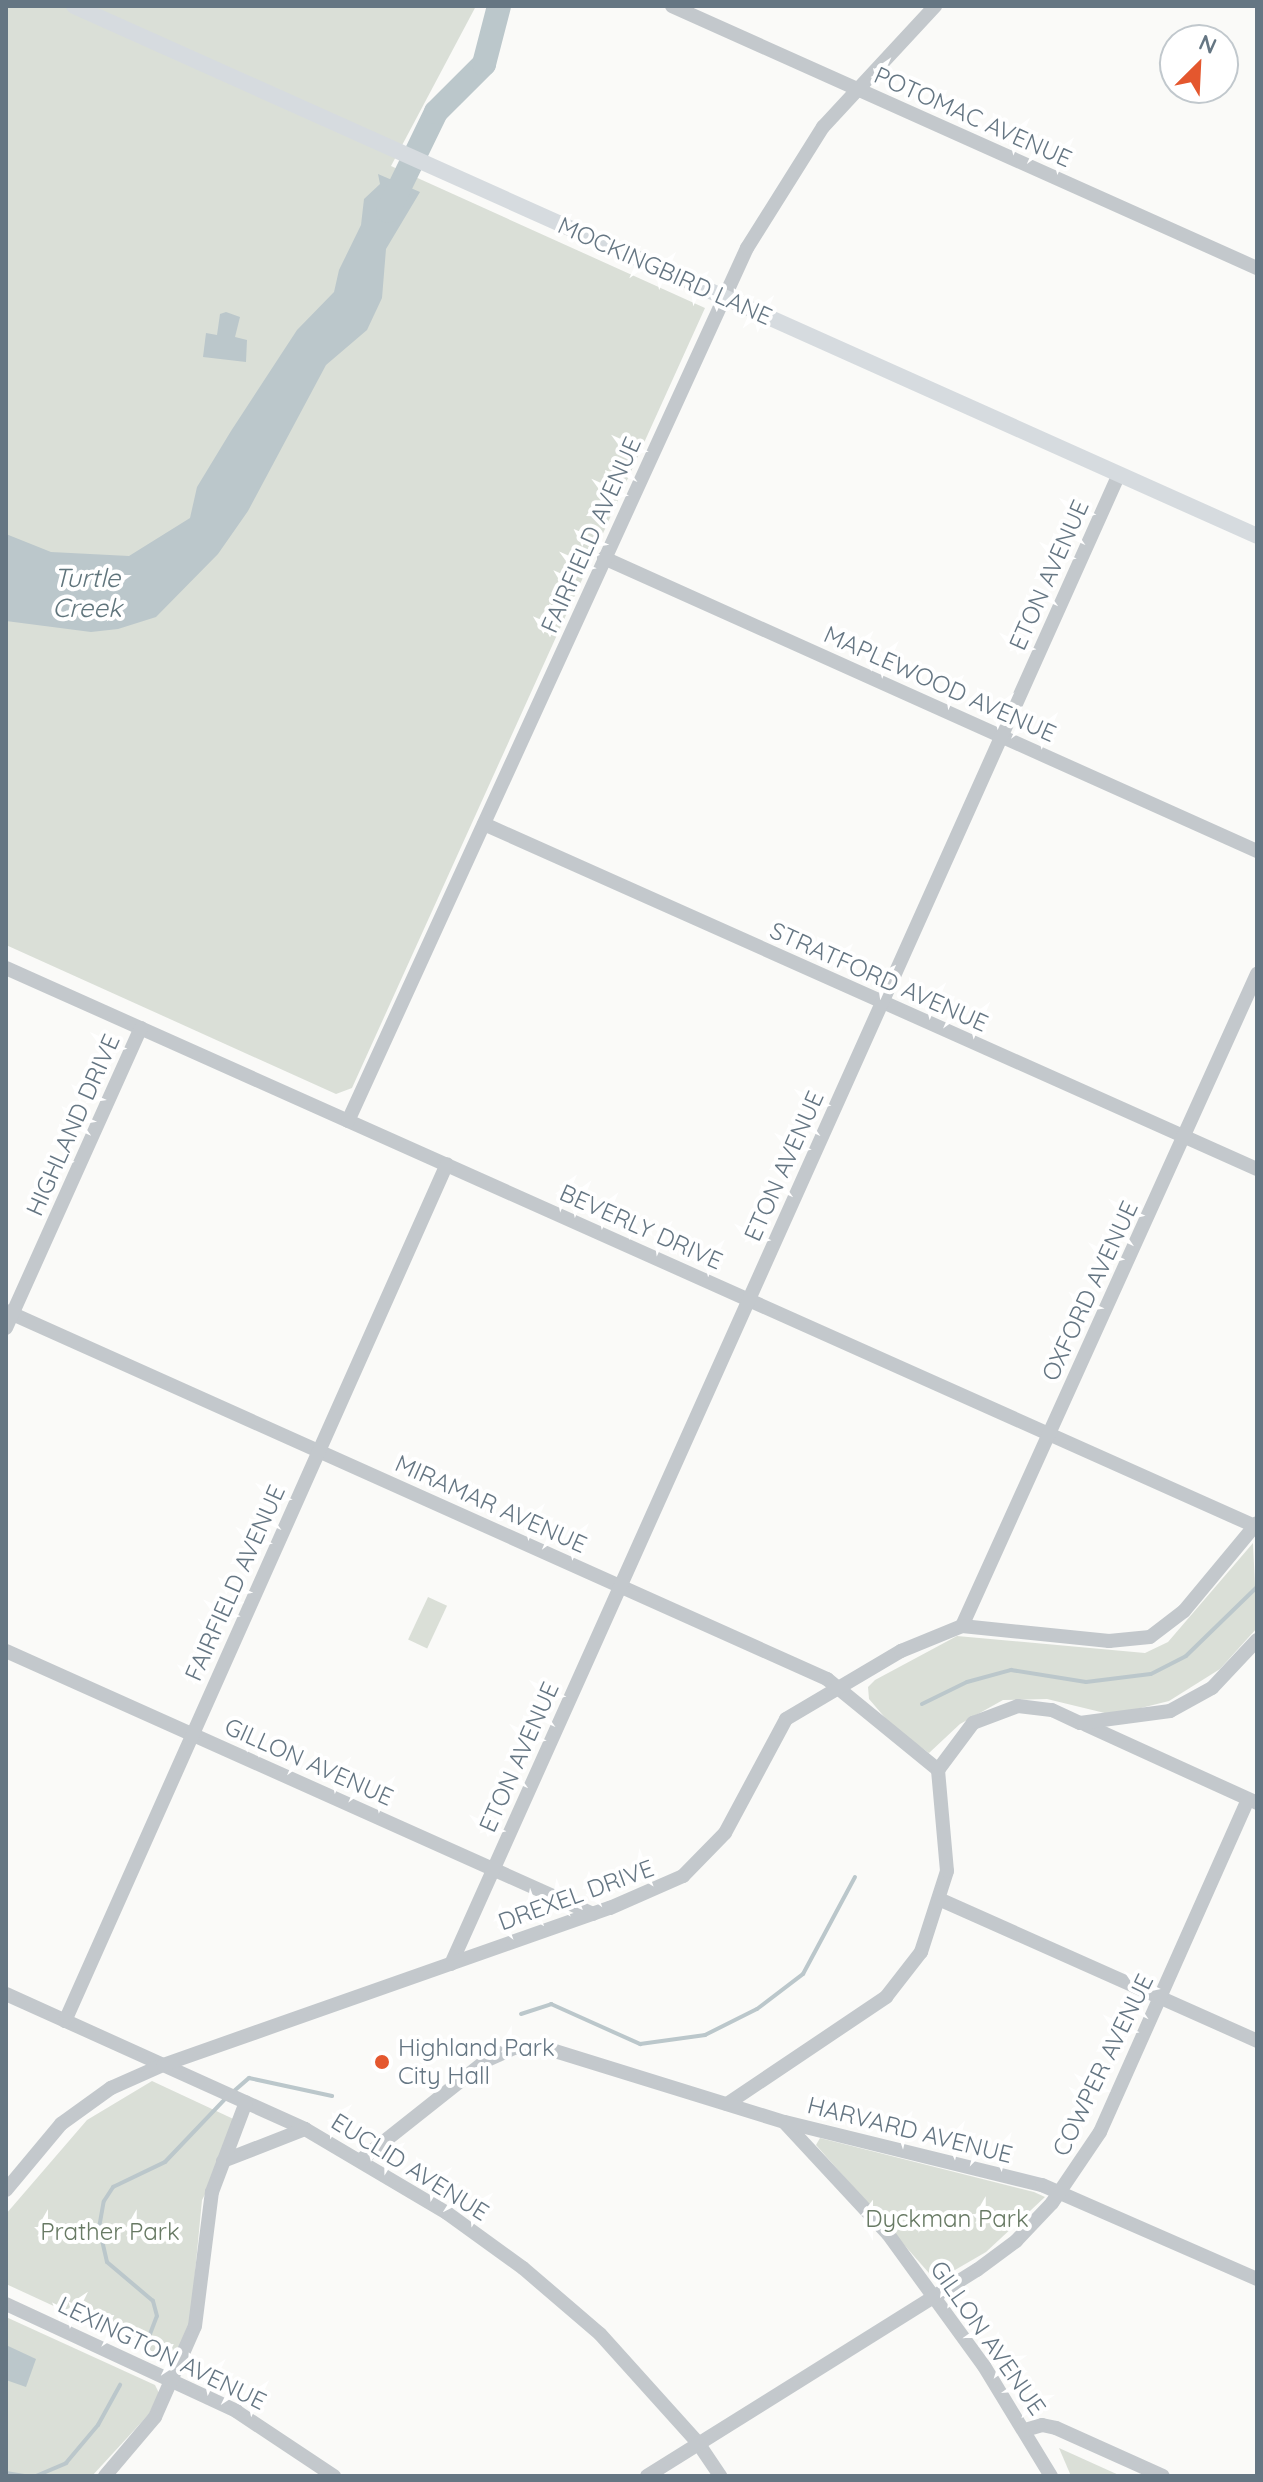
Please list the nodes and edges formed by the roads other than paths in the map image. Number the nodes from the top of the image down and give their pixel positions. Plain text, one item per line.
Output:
1 (74, 6) edge
2 (672, 6) edge
3 (935, 6) edge
4 (856, 89) junction
5 (1257, 268) edge
6 (724, 298) junction
7 (1119, 474) junction
8 (1257, 536) edge
9 (604, 558) junction
10 (1001, 735) junction
11 (484, 824) junction
12 (1257, 851) edge
13 (6, 968) edge
14 (1257, 974) edge
15 (880, 1002) junction
16 (141, 1028) junction
17 (348, 1121) junction
18 (1184, 1137) junction
19 (447, 1164) junction
20 (1257, 1169) edge
21 (748, 1299) junction
22 (8, 1317) edge
23 (1049, 1434) junction
24 (318, 1451) junction
25 (1256, 1525) edge
26 (620, 1585) junction
27 (962, 1626) junction
28 (1257, 1640) edge
29 (6, 1651) edge
30 (840, 1686) junction
31 (1080, 1723) junction
32 (192, 1734) junction
33 (938, 1770) junction
34 (1252, 1801) edge
35 (493, 1869) junction
36 (941, 1900) junction
37 (593, 1914) junction
38 (451, 1964) junction
39 (6, 1994) edge
40 (1161, 1998) junction
41 (65, 2021) junction
42 (1257, 2041) edge
43 (163, 2065) junction
44 (244, 2101) junction
45 (727, 2104) junction
46 (785, 2122) junction
47 (305, 2129) junction
48 (362, 2159) junction
49 (223, 2161) junction
50 (6, 2190) edge
51 (1062, 2192) junction
52 (1257, 2279) edge
53 (935, 2298) junction
54 (6, 2304) edge
55 (175, 2379) junction
56 (1025, 2430) junction
57 (698, 2443) junction
58 (105, 2476) edge
59 (334, 2476) edge
60 (647, 2476) edge
61 (720, 2476) edge
62 (1051, 2476) edge
63 (1163, 2476) edge

1 - 6 main road, MOCKINGBIRD LANE
2 - 4 street, POTOMAC AVENUE
3 - 4 street, FAIRFIELD AVENUE
4 - 5 street, POTOMAC AVENUE
4 - 6 street, FAIRFIELD AVENUE
6 - 7 main road, MOCKINGBIRD LANE
6 - 9 street, FAIRFIELD AVENUE
7 - 8 main road, MOCKINGBIRD LANE
7 - 10 street, ETON AVENUE
9 - 10 street, MAPLEWOOD AVENUE
9 - 11 street, FAIRFIELD AVENUE
10 - 12 street, MAPLEWOOD AVENUE
10 - 15 street, ETON AVENUE
11 - 15 street, STRATFORD AVENUE
11 - 17 street, FAIRFIELD AVENUE
13 - 16 street, BEVERLY DRIVE
14 - 18 street, OXFORD AVENUE
15 - 18 street, STRATFORD AVENUE
15 - 21 street, ETON AVENUE
16 - 17 street, BEVERLY DRIVE
16 - 22 street, HIGHLAND DRIVE
17 - 19 street, BEVERLY DRIVE
18 - 20 street, STRATFORD AVENUE
18 - 23 street, OXFORD AVENUE
19 - 21 street, BEVERLY DRIVE
19 - 24 street, FAIRFIELD AVENUE
21 - 23 street, BEVERLY DRIVE
21 - 26 street, ETON AVENUE
22 - 24 street, MIRAMAR AVENUE
23 - 25 street, BEVERLY DRIVE
23 - 27 street, OXFORD AVENUE
24 - 26 street, MIRAMAR AVENUE
24 - 32 street, FAIRFIELD AVENUE
25 - 27 street, DREXEL DRIVE
26 - 30 street, MIRAMAR AVENUE
26 - 35 street, ETON AVENUE
27 - 30 street, DREXEL DRIVE
28 - 31 street
29 - 32 street, GILLON AVENUE
30 - 33 street, MIRAMAR AVENUE
30 - 37 street, DREXEL DRIVE
31 - 33 street
31 - 34 street
32 - 35 street, GILLON AVENUE
32 - 41 street, FAIRFIELD AVENUE
33 - 36 street
34 - 40 street, COWPER AVENUE
35 - 37 street, GILLON AVENUE
35 - 38 street, ETON AVENUE
36 - 40 street
36 - 45 street
37 - 38 street, DREXEL DRIVE
38 - 43 street, DREXEL DRIVE
39 - 41 street, EUCLID AVENUE
40 - 42 street
40 - 51 street, COWPER AVENUE
41 - 43 street, EUCLID AVENUE
43 - 44 street, EUCLID AVENUE
43 - 50 street, DREXEL DRIVE
44 - 47 street, EUCLID AVENUE
44 - 49 street
45 - 46 street, HARVARD AVENUE
45 - 48 street, HARVARD AVENUE
46 - 51 street, HARVARD AVENUE
46 - 53 street, GILLON AVENUE
47 - 48 street, EUCLID AVENUE
47 - 49 street
48 - 57 street, EUCLID AVENUE
49 - 55 street
51 - 52 street, HARVARD AVENUE
51 - 53 street, COWPER AVENUE
53 - 56 street, GILLON AVENUE
53 - 57 street, COWPER AVENUE
54 - 55 street, LEXINGTON AVENUE
55 - 58 street
55 - 59 street, LEXINGTON AVENUE
56 - 62 street, GILLON AVENUE
56 - 63 street
57 - 60 street, COWPER AVENUE
57 - 61 street, EUCLID AVENUE

